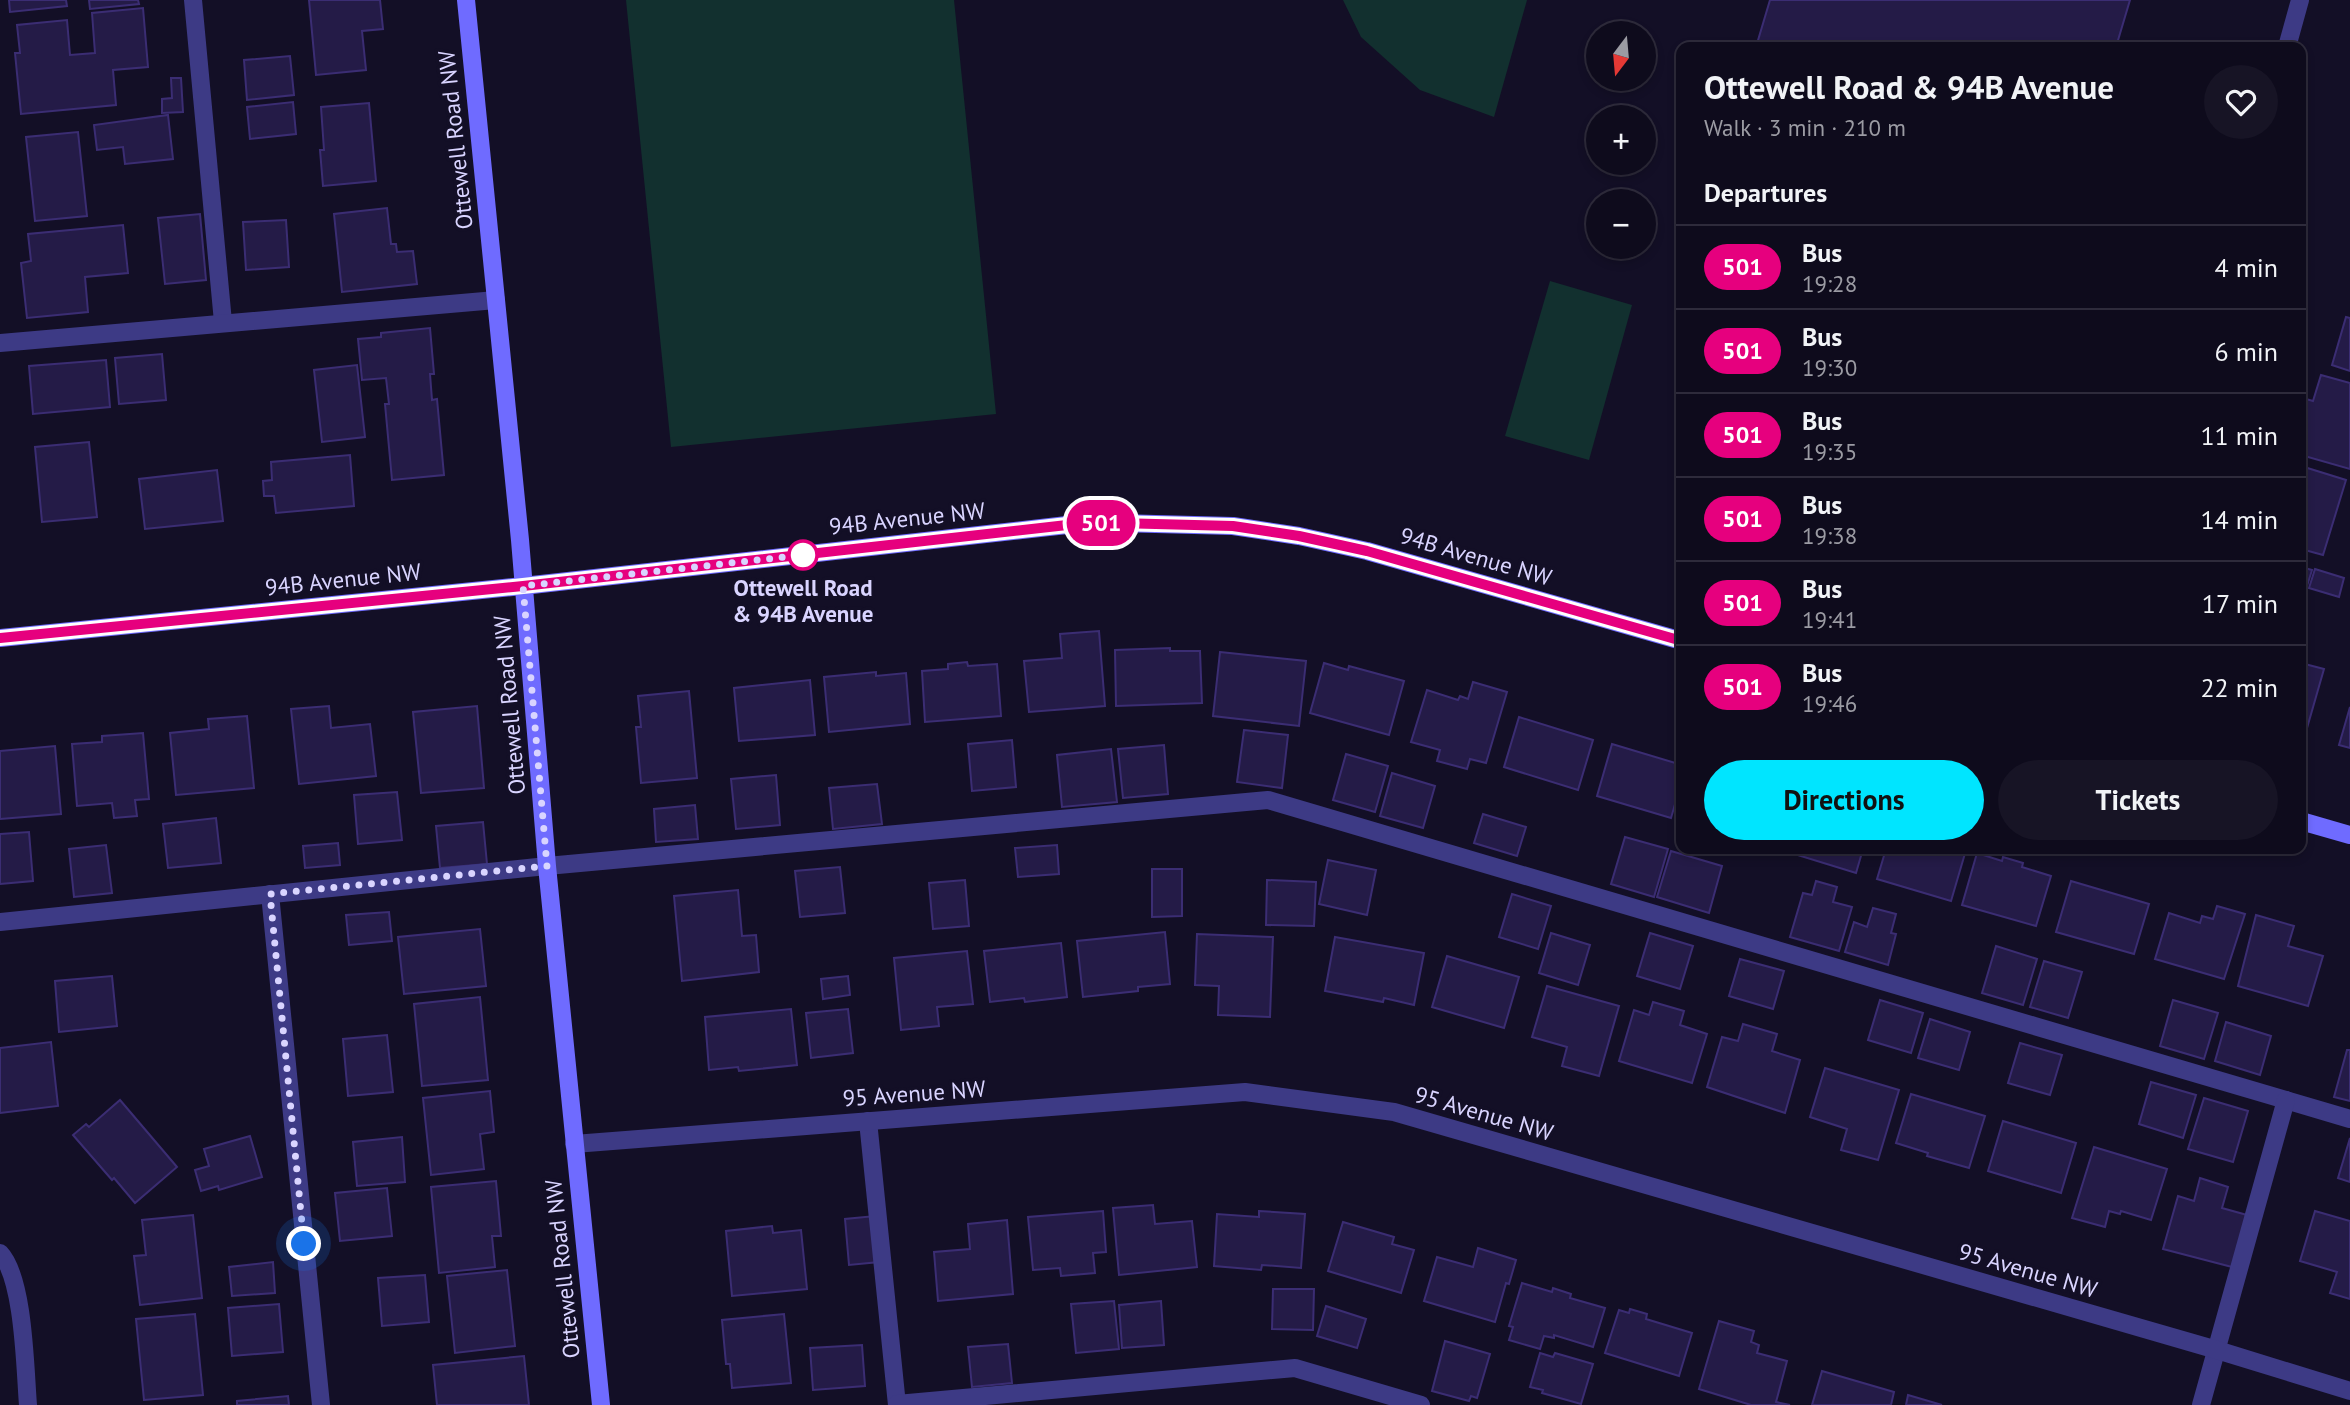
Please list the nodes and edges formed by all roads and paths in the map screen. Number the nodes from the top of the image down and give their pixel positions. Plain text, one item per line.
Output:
1 (192, 0) edge
2 (466, 0) edge
3 (2300, 0) edge
4 (2288, 42) edge
5 (496, 300) junction
6 (223, 322) junction
7 (0, 343) edge
8 (523, 586) junction
9 (0, 638) edge
10 (1676, 639) edge
11 (2306, 822) edge
12 (2350, 835) edge
13 (547, 866) junction
14 (270, 894) junction
15 (0, 922) edge
16 (2286, 1100) junction
17 (2350, 1119) edge
18 (868, 1121) junction
19 (574, 1144) junction
20 (0, 1253) edge
21 (2217, 1350) junction
22 (2350, 1391) edge
23 (29, 1405) edge
24 (321, 1405) edge
25 (601, 1405) edge
26 (897, 1405) edge
27 (1421, 1405) edge
28 (2201, 1405) edge

1 - 6 street
2 - 5 street, Ottewell Road NW
3 - 4 street
5 - 6 street
5 - 8 street, Ottewell Road NW
6 - 7 street
8 - 9 street, 94B Avenue NW
8 - 10 street, 94B Avenue NW
8 - 13 street, Ottewell Road NW
11 - 12 street
13 - 14 street
13 - 16 street
13 - 19 street, Ottewell Road NW
14 - 15 street
14 - 24 street
16 - 17 street
16 - 21 street
18 - 19 street, 95 Avenue NW
18 - 21 street, 95 Avenue NW
18 - 26 street
19 - 25 street, Ottewell Road NW
20 - 23 street
21 - 22 street, 95 Avenue NW
21 - 28 street
26 - 27 street

